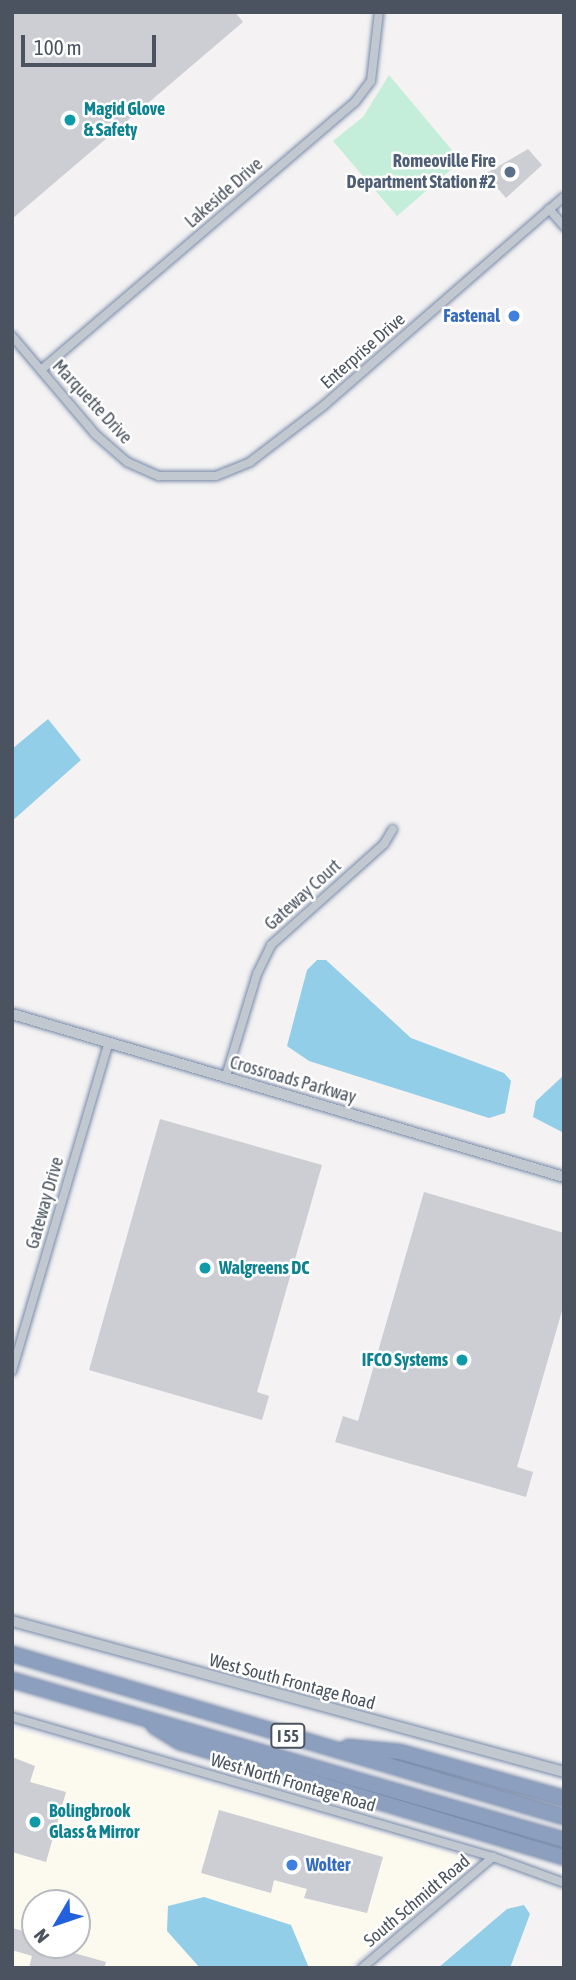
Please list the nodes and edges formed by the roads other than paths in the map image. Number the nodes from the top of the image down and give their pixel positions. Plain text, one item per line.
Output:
1 (379, 12) edge
2 (564, 197) edge
3 (550, 209) junction
4 (564, 226) edge
5 (12, 336) edge
6 (41, 370) junction
7 (159, 476) joint
8 (393, 829) dead end
9 (12, 1014) edge
10 (108, 1044) junction
11 (226, 1076) junction
12 (564, 1177) edge
13 (12, 1371) edge
14 (12, 1621) edge
15 (12, 1654) edge
16 (12, 1680) edge
17 (137, 1716) junction
18 (12, 1717) edge
19 (316, 1745) junction
20 (564, 1772) edge
21 (564, 1798) edge
22 (564, 1817) edge
23 (564, 1840) edge
24 (493, 1857) junction
25 (564, 1857) edge
26 (564, 1883) edge
27 (362, 1968) edge

1 - 6 street, Lakeside Drive
2 - 3 street, Enterprise Drive
3 - 4 street
3 - 7 street, Enterprise Drive
5 - 6 street, Marquette Drive
6 - 7 street, Marquette Drive
8 - 11 street, Gateway Court
9 - 10 street, Crossroads Parkway
10 - 11 street, Crossroads Parkway
10 - 13 street, Gateway Drive
11 - 12 street, Crossroads Parkway
14 - 20 street, West South Frontage Road
15 - 19 highway, I 55
16 - 17 highway, I 55
17 - 23 highway, I 55
17 - 25 highway
18 - 24 street, West North Frontage Road
19 - 21 highway
19 - 22 highway, I 55
24 - 26 street, West North Frontage Road
24 - 27 street, South Schmidt Road

